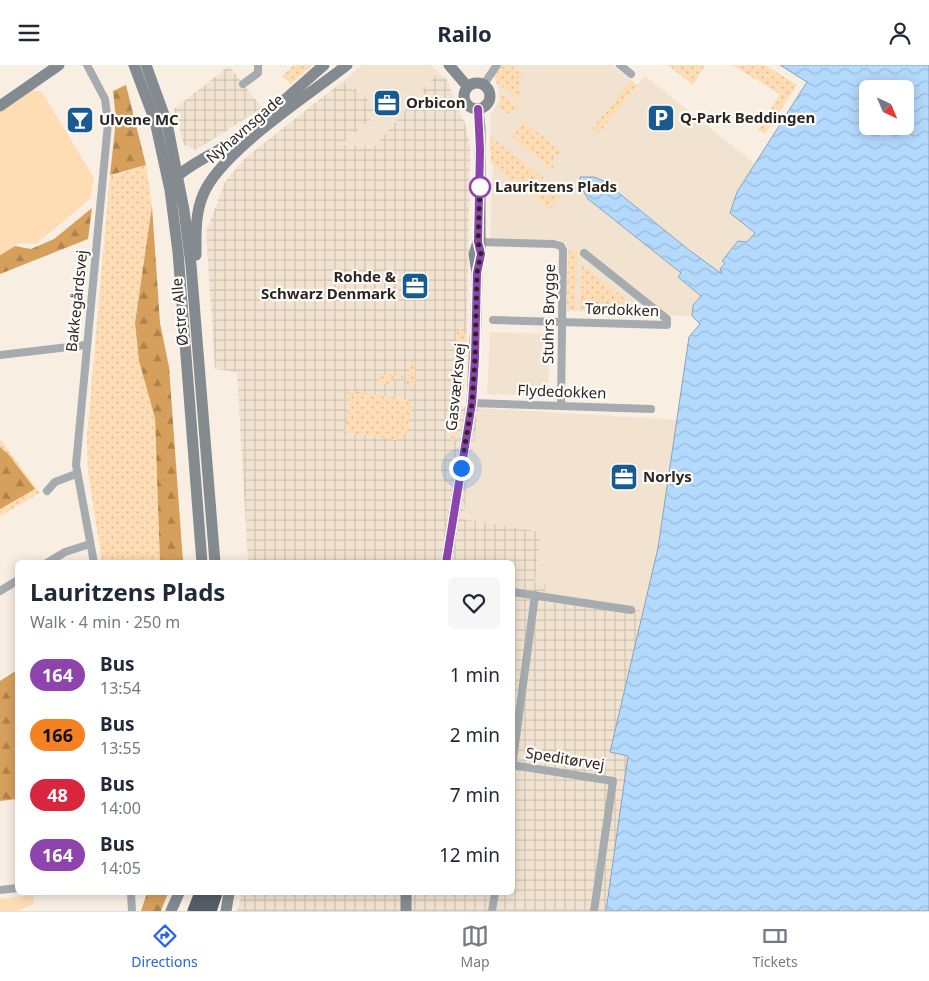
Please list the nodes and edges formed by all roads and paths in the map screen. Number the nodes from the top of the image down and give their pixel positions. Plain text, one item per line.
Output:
1 (60, 65) edge
2 (87, 65) edge
3 (134, 65) edge
4 (146, 65) edge
5 (258, 65) edge
6 (324, 65) edge
7 (336, 65) edge
8 (347, 65) edge
9 (449, 65) edge
10 (497, 65) edge
11 (620, 65) edge
12 (631, 74) dead end
13 (243, 84) dead end
14 (484, 84) junction
15 (467, 86) junction
16 (0, 106) edge
17 (478, 109) junction
18 (280, 115) junction
19 (178, 175) junction
20 (170, 190) junction
21 (478, 242) junction
22 (584, 253) dead end
23 (492, 320) dead end
24 (562, 322) junction
25 (196, 327) junction
26 (86, 345) junction
27 (0, 355) edge
28 (472, 403) junction
29 (560, 406) junction
30 (651, 409) dead end
31 (76, 474) junction
32 (47, 491) dead end
33 (90, 544) junction
34 (52, 560) edge
35 (93, 560) edge
36 (202, 560) edge
37 (215, 560) edge
38 (446, 560) edge
39 (15, 583) edge
40 (0, 591) edge
41 (515, 592) edge
42 (535, 595) junction
43 (631, 610) dead end
44 (515, 750) edge
45 (515, 766) edge
46 (15, 888) edge
47 (0, 890) edge
48 (131, 895) edge
49 (178, 895) edge
50 (201, 895) edge
51 (214, 895) edge
52 (229, 895) edge
53 (406, 895) edge
54 (495, 895) edge
55 (132, 911) edge
56 (171, 911) edge
57 (195, 911) edge
58 (209, 911) edge
59 (226, 911) edge
60 (406, 911) edge
61 (492, 911) edge
62 (594, 911) edge

1 - 16 street
2 - 26 street, Bakkegårdsvej
3 - 20 street, Østre Alle
4 - 19 street, Østre Alle
5 - 13 street
6 - 19 street, Nyhavnsgade
7 - 18 street
8 - 18 street, Nyhavnsgade
9 - 15 street
10 - 14 street
11 - 12 street
14 - 15 street
14 - 17 street
15 - 17 street
17 - 21 street, Gasværksvej
18 - 25 street, Nyhavnsgade
19 - 20 street, Nyhavnsgade
19 - 25 street, Østre Alle
20 - 36 street, Østre Alle
21 - 24 street, Stuhrs Brygge
21 - 28 street, Gasværksvej
22 - 24 street, Tørdokken
23 - 24 street, Tørdokken
24 - 29 street, Stuhrs Brygge
25 - 37 street, Østre Alle
26 - 27 street
26 - 31 street, Bakkegårdsvej
28 - 29 street, Flydedokken
28 - 38 street, Gasværksvej
29 - 30 street, Flydedokken
31 - 32 street
31 - 33 street, Bakkegårdsvej
33 - 34 street
33 - 35 street, Bakkegårdsvej
39 - 40 street
41 - 42 street
42 - 43 street
42 - 44 street
45 - 62 street, Speditørvej
46 - 47 street
48 - 55 street
49 - 56 street
50 - 57 highway
51 - 58 highway
52 - 59 street
53 - 60 street
54 - 61 street

